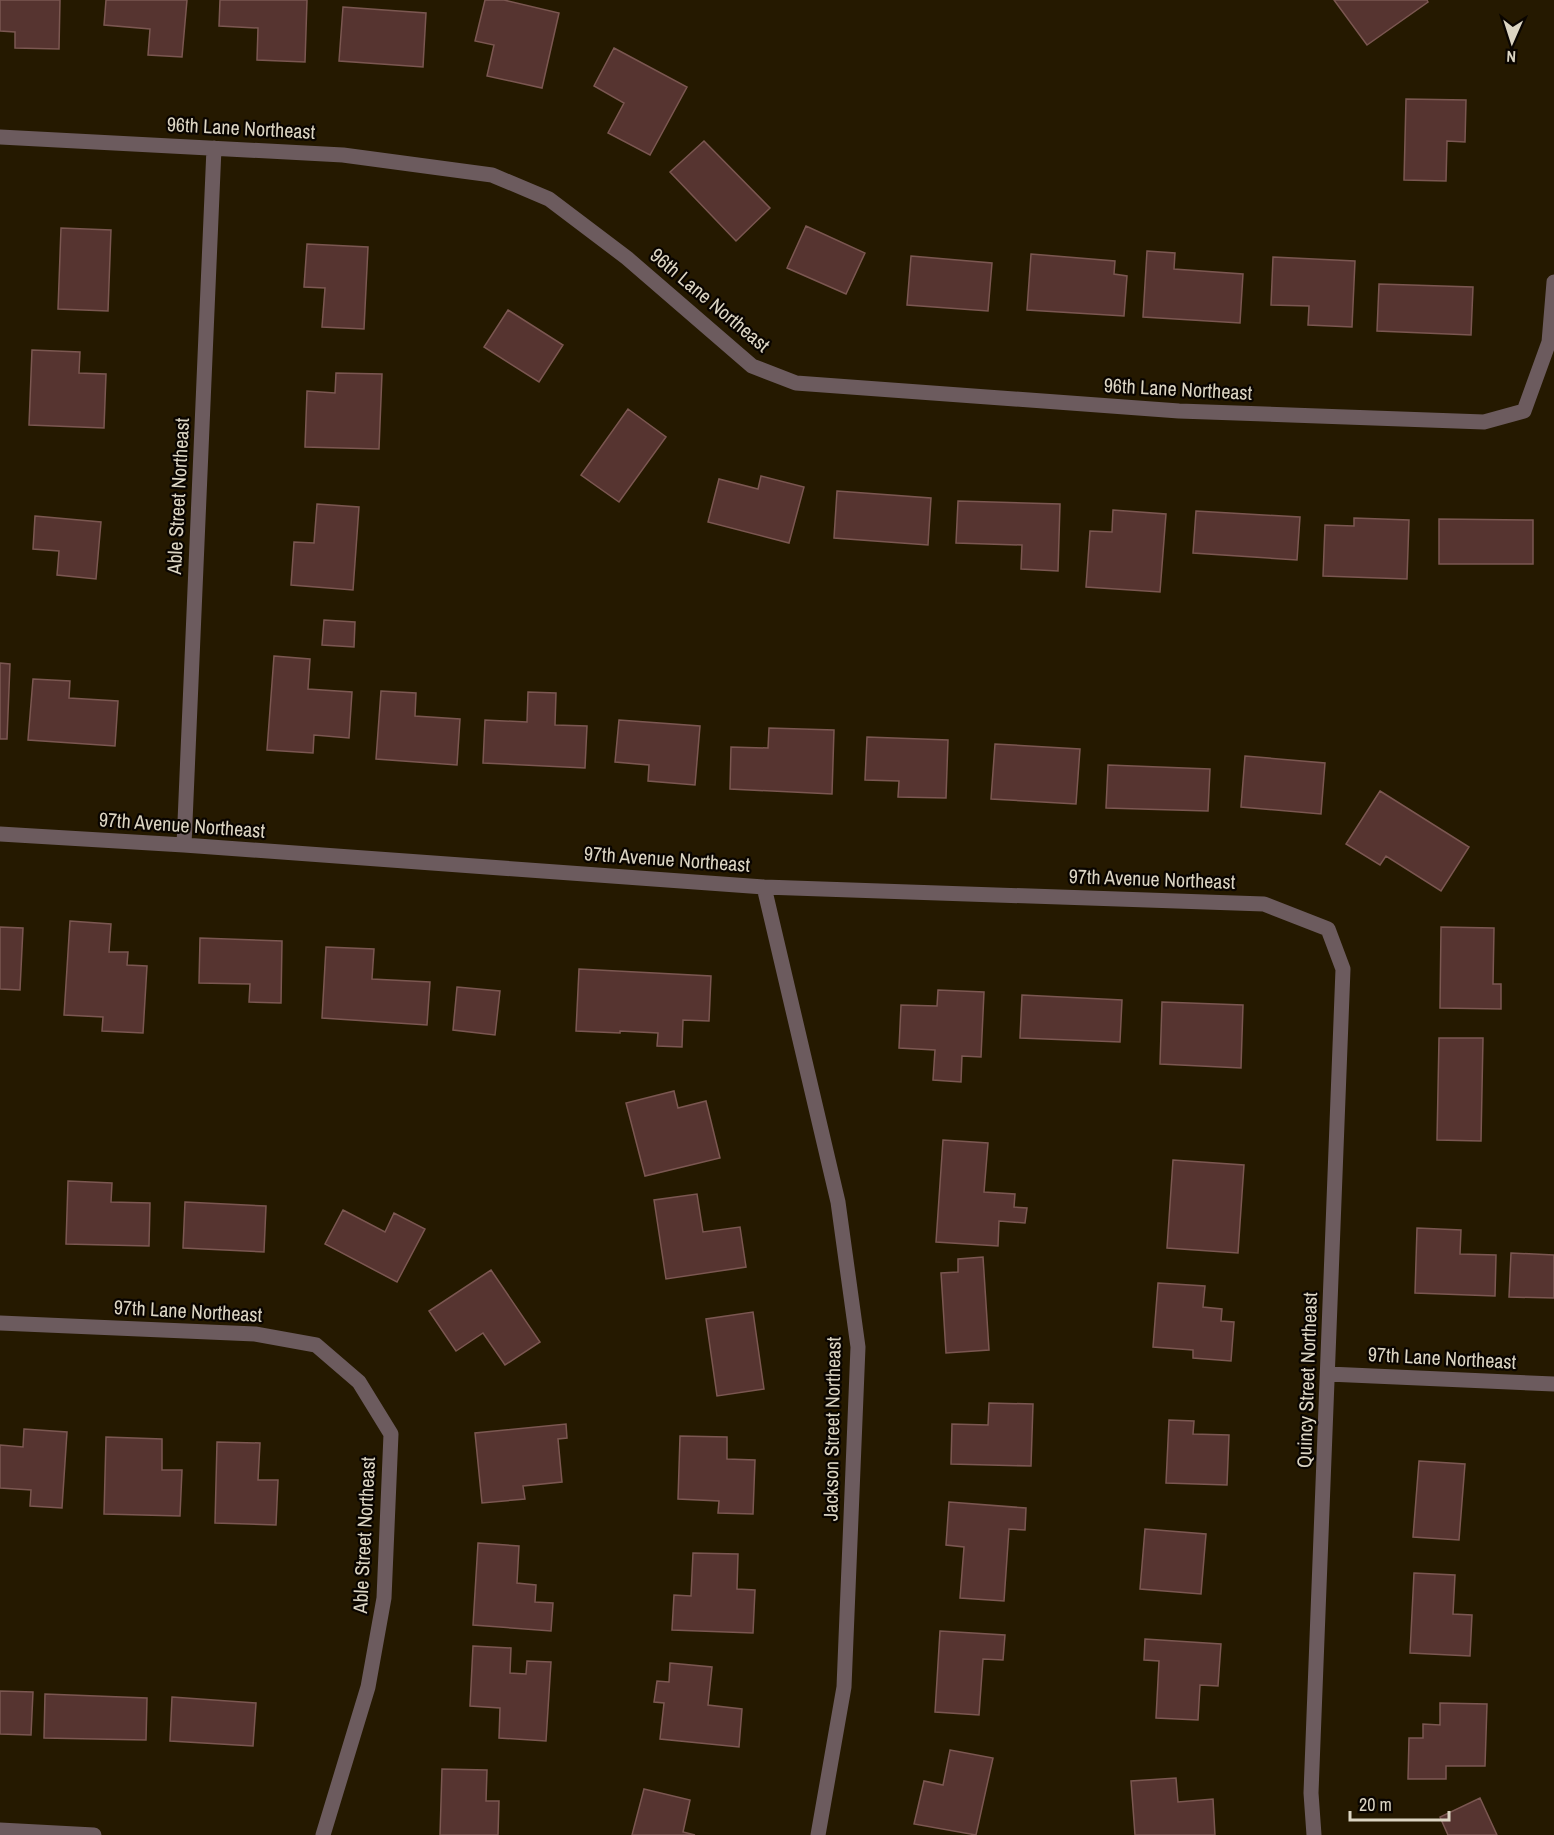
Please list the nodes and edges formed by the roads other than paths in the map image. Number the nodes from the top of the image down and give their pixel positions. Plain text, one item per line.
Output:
1 (0, 137) edge
2 (214, 148) junction
3 (1554, 282) edge
4 (0, 834) edge
5 (184, 845) junction
6 (764, 887) junction
7 (1328, 929) joint
8 (0, 1323) edge
9 (1328, 1374) junction
10 (359, 1382) joint
11 (1554, 1384) edge
12 (0, 1830) edge
13 (94, 1835) edge
14 (323, 1835) edge
15 (818, 1835) edge
16 (1314, 1835) edge

1 - 2 street, 96th Lane Northeast
2 - 3 street, 96th Lane Northeast
2 - 5 street, Able Street Northeast
4 - 5 street, 97th Avenue Northeast
5 - 6 street, 97th Avenue Northeast
6 - 7 street, 97th Avenue Northeast
6 - 15 street, Jackson Street Northeast
7 - 9 street, Quincy Street Northeast
8 - 10 street, 97th Lane Northeast
9 - 11 street, 97th Lane Northeast
9 - 16 street, Quincy Street Northeast
10 - 14 street, Able Street Northeast
12 - 13 street

